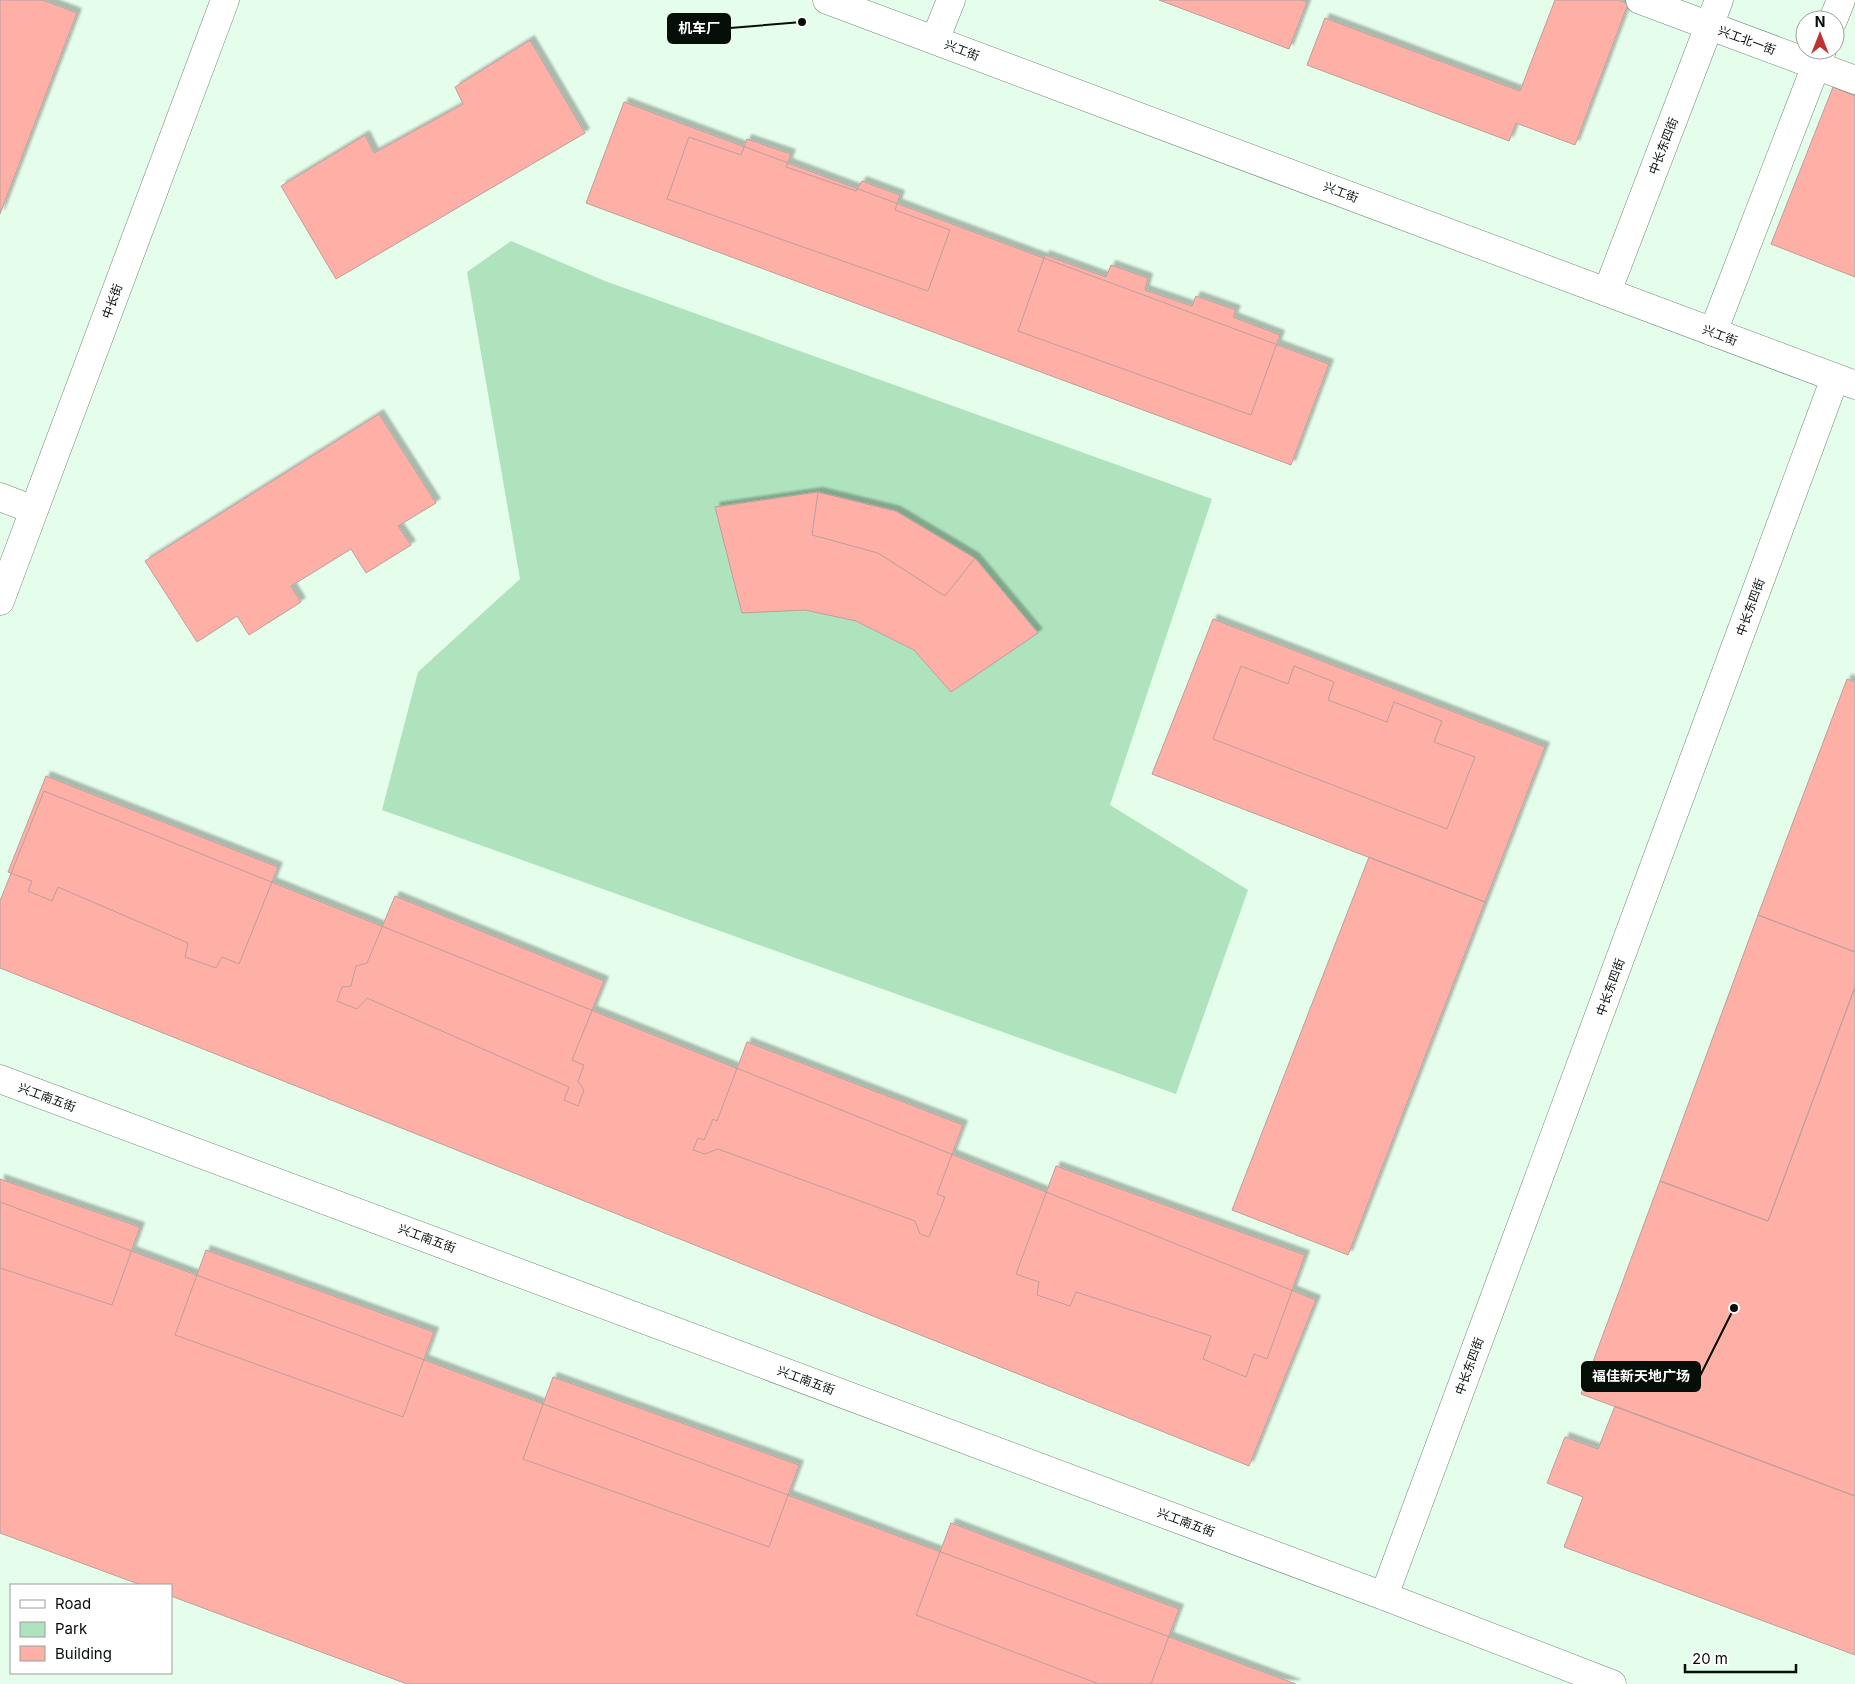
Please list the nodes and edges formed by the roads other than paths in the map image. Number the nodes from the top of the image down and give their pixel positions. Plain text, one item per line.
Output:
1 (225, 0) edge
2 (828, 0) edge
3 (951, 0) edge
4 (1640, 0) edge
5 (1719, 0) edge
6 (1709, 26) junction
7 (935, 40) junction
8 (1795, 51) edge
9 (1818, 60) edge
10 (1822, 60) edge
11 (1855, 80) edge
12 (1607, 292) junction
13 (1713, 332) junction
14 (1845, 381) edge
15 (0, 497) edge
16 (34, 510) junction
17 (0, 602) edge
18 (0, 1079) edge
19 (1384, 1596) junction
20 (1612, 1684) edge

1 - 16 street, 中长街
2 - 7 street, 兴工街
3 - 7 street
4 - 6 street, 兴工北一街
5 - 6 street, 中长东四街
6 - 8 street, 兴工北一街
6 - 12 street, 中长东四街
7 - 12 street, 兴工街
9 - 13 street
10 - 11 street, 兴工北一街
12 - 13 street, 兴工街
13 - 14 street, 兴工街
14 - 19 street, 中长东四街
15 - 16 street
16 - 17 street, 中长街
18 - 19 street, 兴工南五街
19 - 20 street, 兴工南五街

